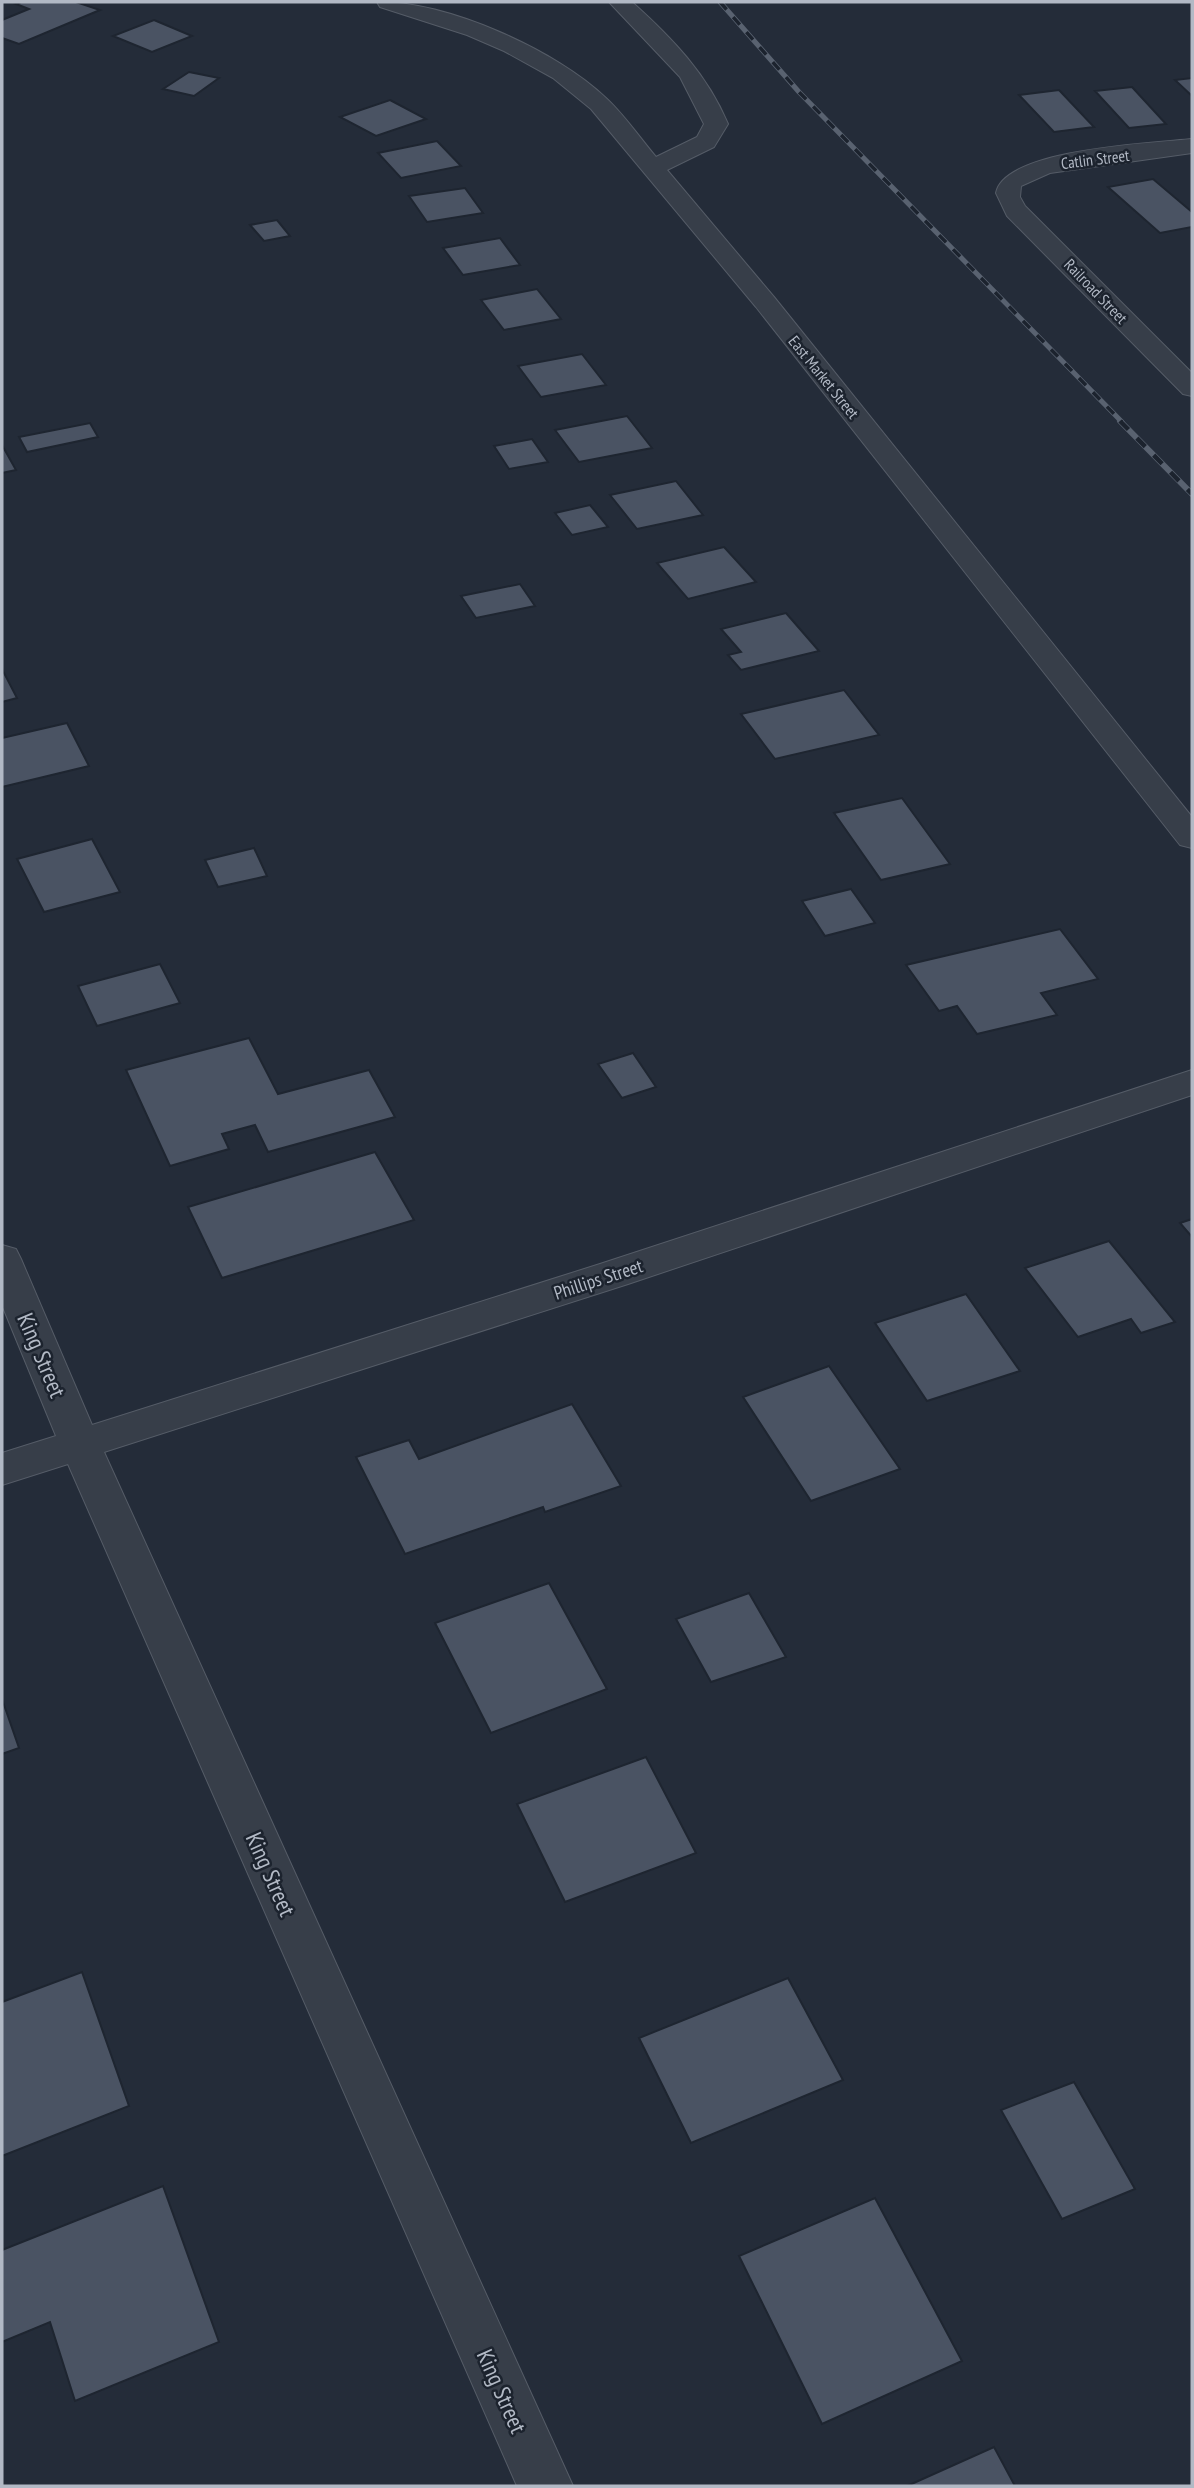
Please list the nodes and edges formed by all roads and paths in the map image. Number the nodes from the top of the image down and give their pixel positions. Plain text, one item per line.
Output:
1 (388, 2) edge
2 (620, 2) edge
3 (1192, 146) edge
4 (654, 167) junction
5 (1007, 191) joint
6 (1192, 388) edge
7 (1192, 838) edge
8 (1192, 1082) edge
9 (2, 1259) edge
10 (79, 1443) junction
11 (2, 1469) edge
12 (545, 2486) edge

1 - 4 street, East Market Street
2 - 4 street
3 - 5 street, Catlin Street
4 - 7 street, East Market Street
5 - 6 street, Railroad Street
8 - 10 street, Phillips Street
9 - 10 street, King Street
10 - 11 street, Phillips Street
10 - 12 street, King Street

